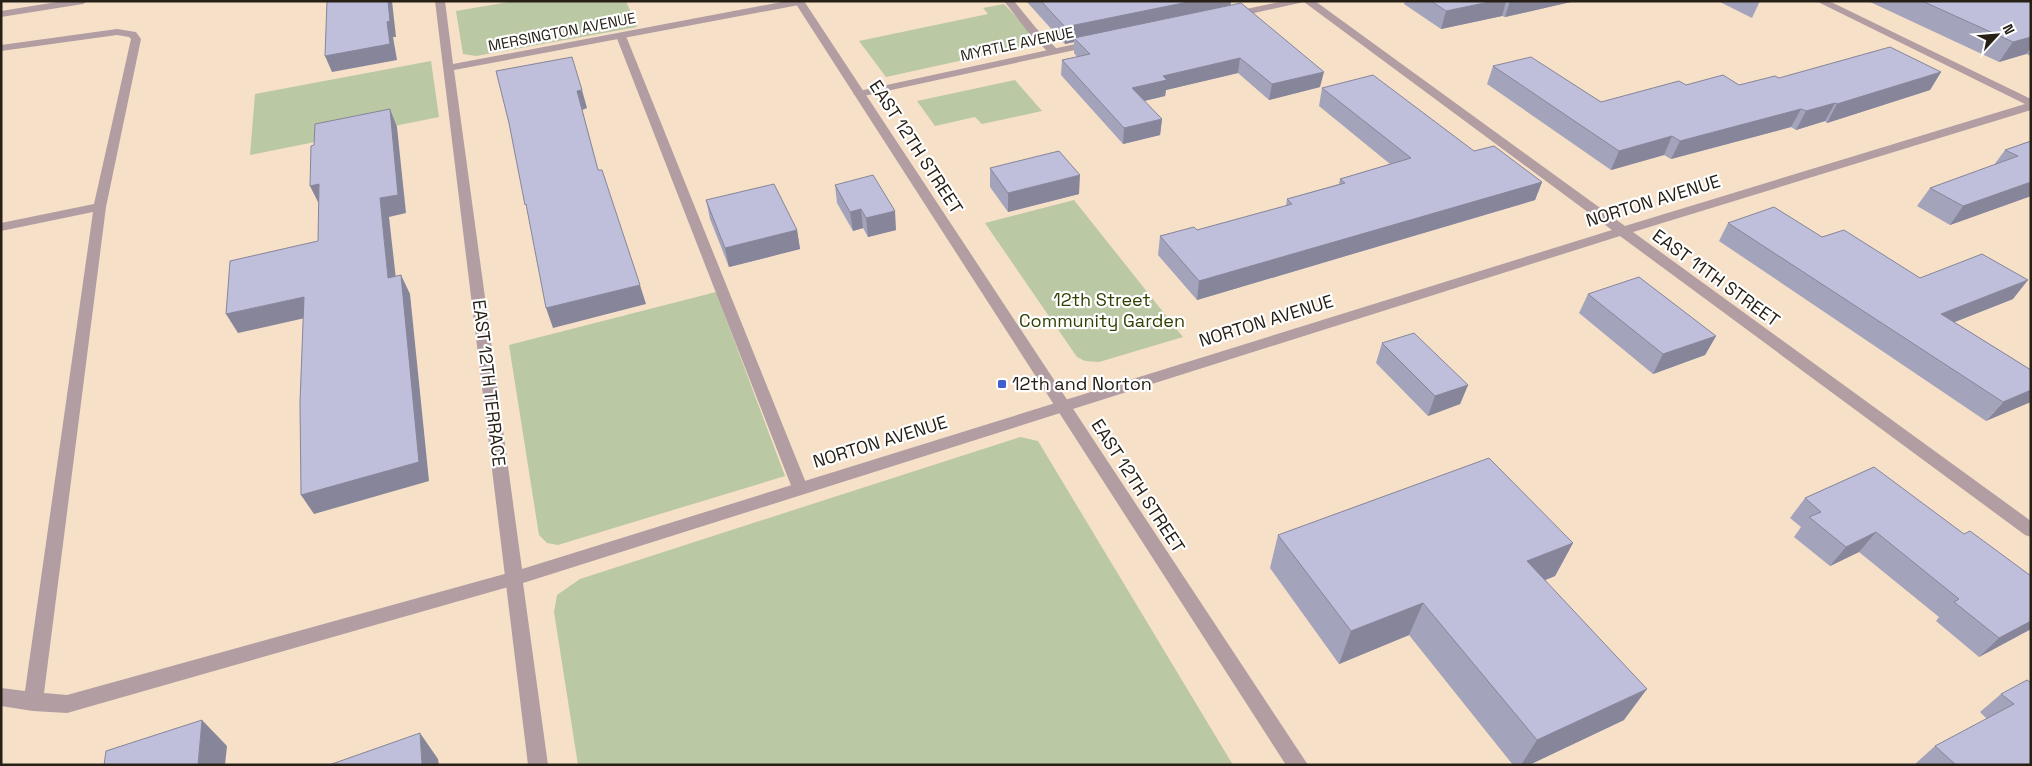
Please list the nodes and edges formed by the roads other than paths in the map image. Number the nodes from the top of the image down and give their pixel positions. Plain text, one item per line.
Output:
1 (83, 1) edge
2 (440, 1) edge
3 (1009, 1) edge
4 (1299, 1) edge
5 (1308, 1) edge
6 (1821, 1) edge
7 (799, 2) edge
8 (1, 14) edge
9 (1218, 18) edge
10 (621, 36) junction
11 (1102, 41) edge
12 (1, 48) edge
13 (1053, 51) junction
14 (448, 68) junction
15 (859, 94) junction
16 (2031, 104) edge
17 (100, 207) junction
18 (1, 227) edge
19 (1621, 232) junction
20 (1064, 406) junction
21 (800, 488) junction
22 (2031, 530) edge
23 (515, 578) junction
24 (1, 697) edge
25 (33, 702) junction
26 (538, 765) edge
27 (1298, 765) edge

1 - 8 street
2 - 14 street, EAST 12TH TERRACE
3 - 13 street
4 - 9 street
5 - 19 street, EAST 11TH STREET
6 - 16 street
7 - 10 street, MERSINGTON AVENUE
7 - 15 street, EAST 12TH STREET
10 - 14 street, MERSINGTON AVENUE
10 - 21 street
11 - 13 street, MYRTLE AVENUE
12 - 17 street
13 - 15 street, MYRTLE AVENUE
14 - 23 street, EAST 12TH TERRACE
15 - 20 street, EAST 12TH STREET
16 - 19 street, NORTON AVENUE
17 - 18 street
17 - 25 street
19 - 20 street, NORTON AVENUE
19 - 22 street, EAST 11TH STREET
20 - 21 street, NORTON AVENUE
20 - 27 street, EAST 12TH STREET
21 - 23 street, NORTON AVENUE
23 - 25 street, NORTON AVENUE
23 - 26 street, EAST 12TH TERRACE
24 - 25 street, NORTON AVENUE

